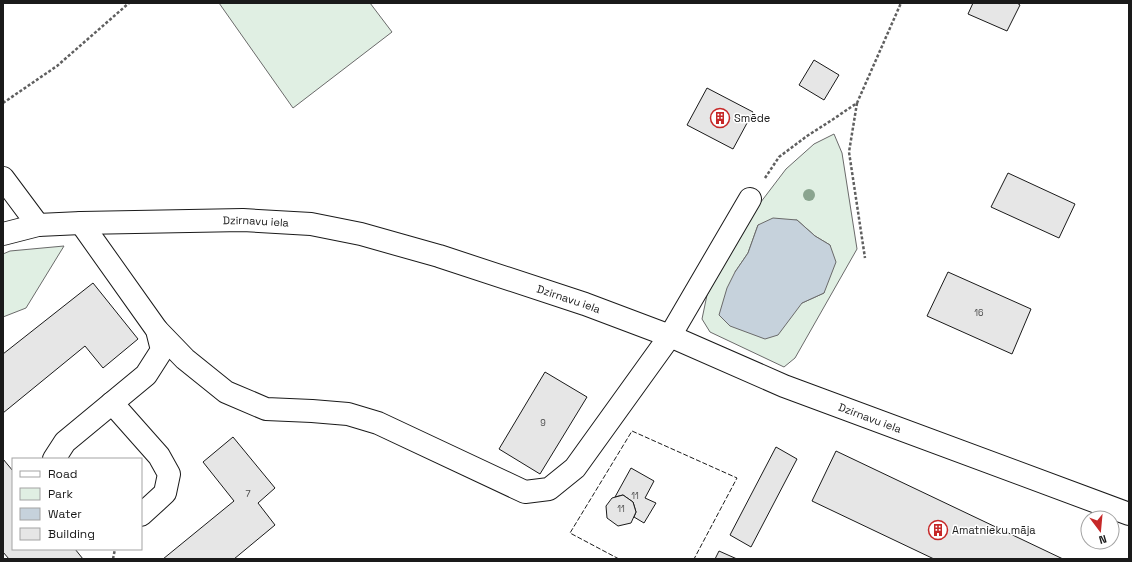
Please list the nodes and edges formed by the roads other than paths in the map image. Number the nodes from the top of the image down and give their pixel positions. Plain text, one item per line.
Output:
1 (3, 178) edge
2 (750, 199) road end
3 (81, 223) junction
4 (38, 225) junction
5 (3, 234) edge
6 (157, 330) junction
7 (670, 336) junction
8 (112, 403) junction
9 (55, 458) edge
10 (142, 514) edge
11 (1129, 514) edge

1 - 4 street
2 - 7 street
3 - 4 street, Dzirnavu iela
3 - 6 street
3 - 7 street, Dzirnavu iela
4 - 5 street, Dzirnavu iela
6 - 7 street
6 - 8 street
7 - 11 street, Dzirnavu iela
8 - 9 street
8 - 10 street

